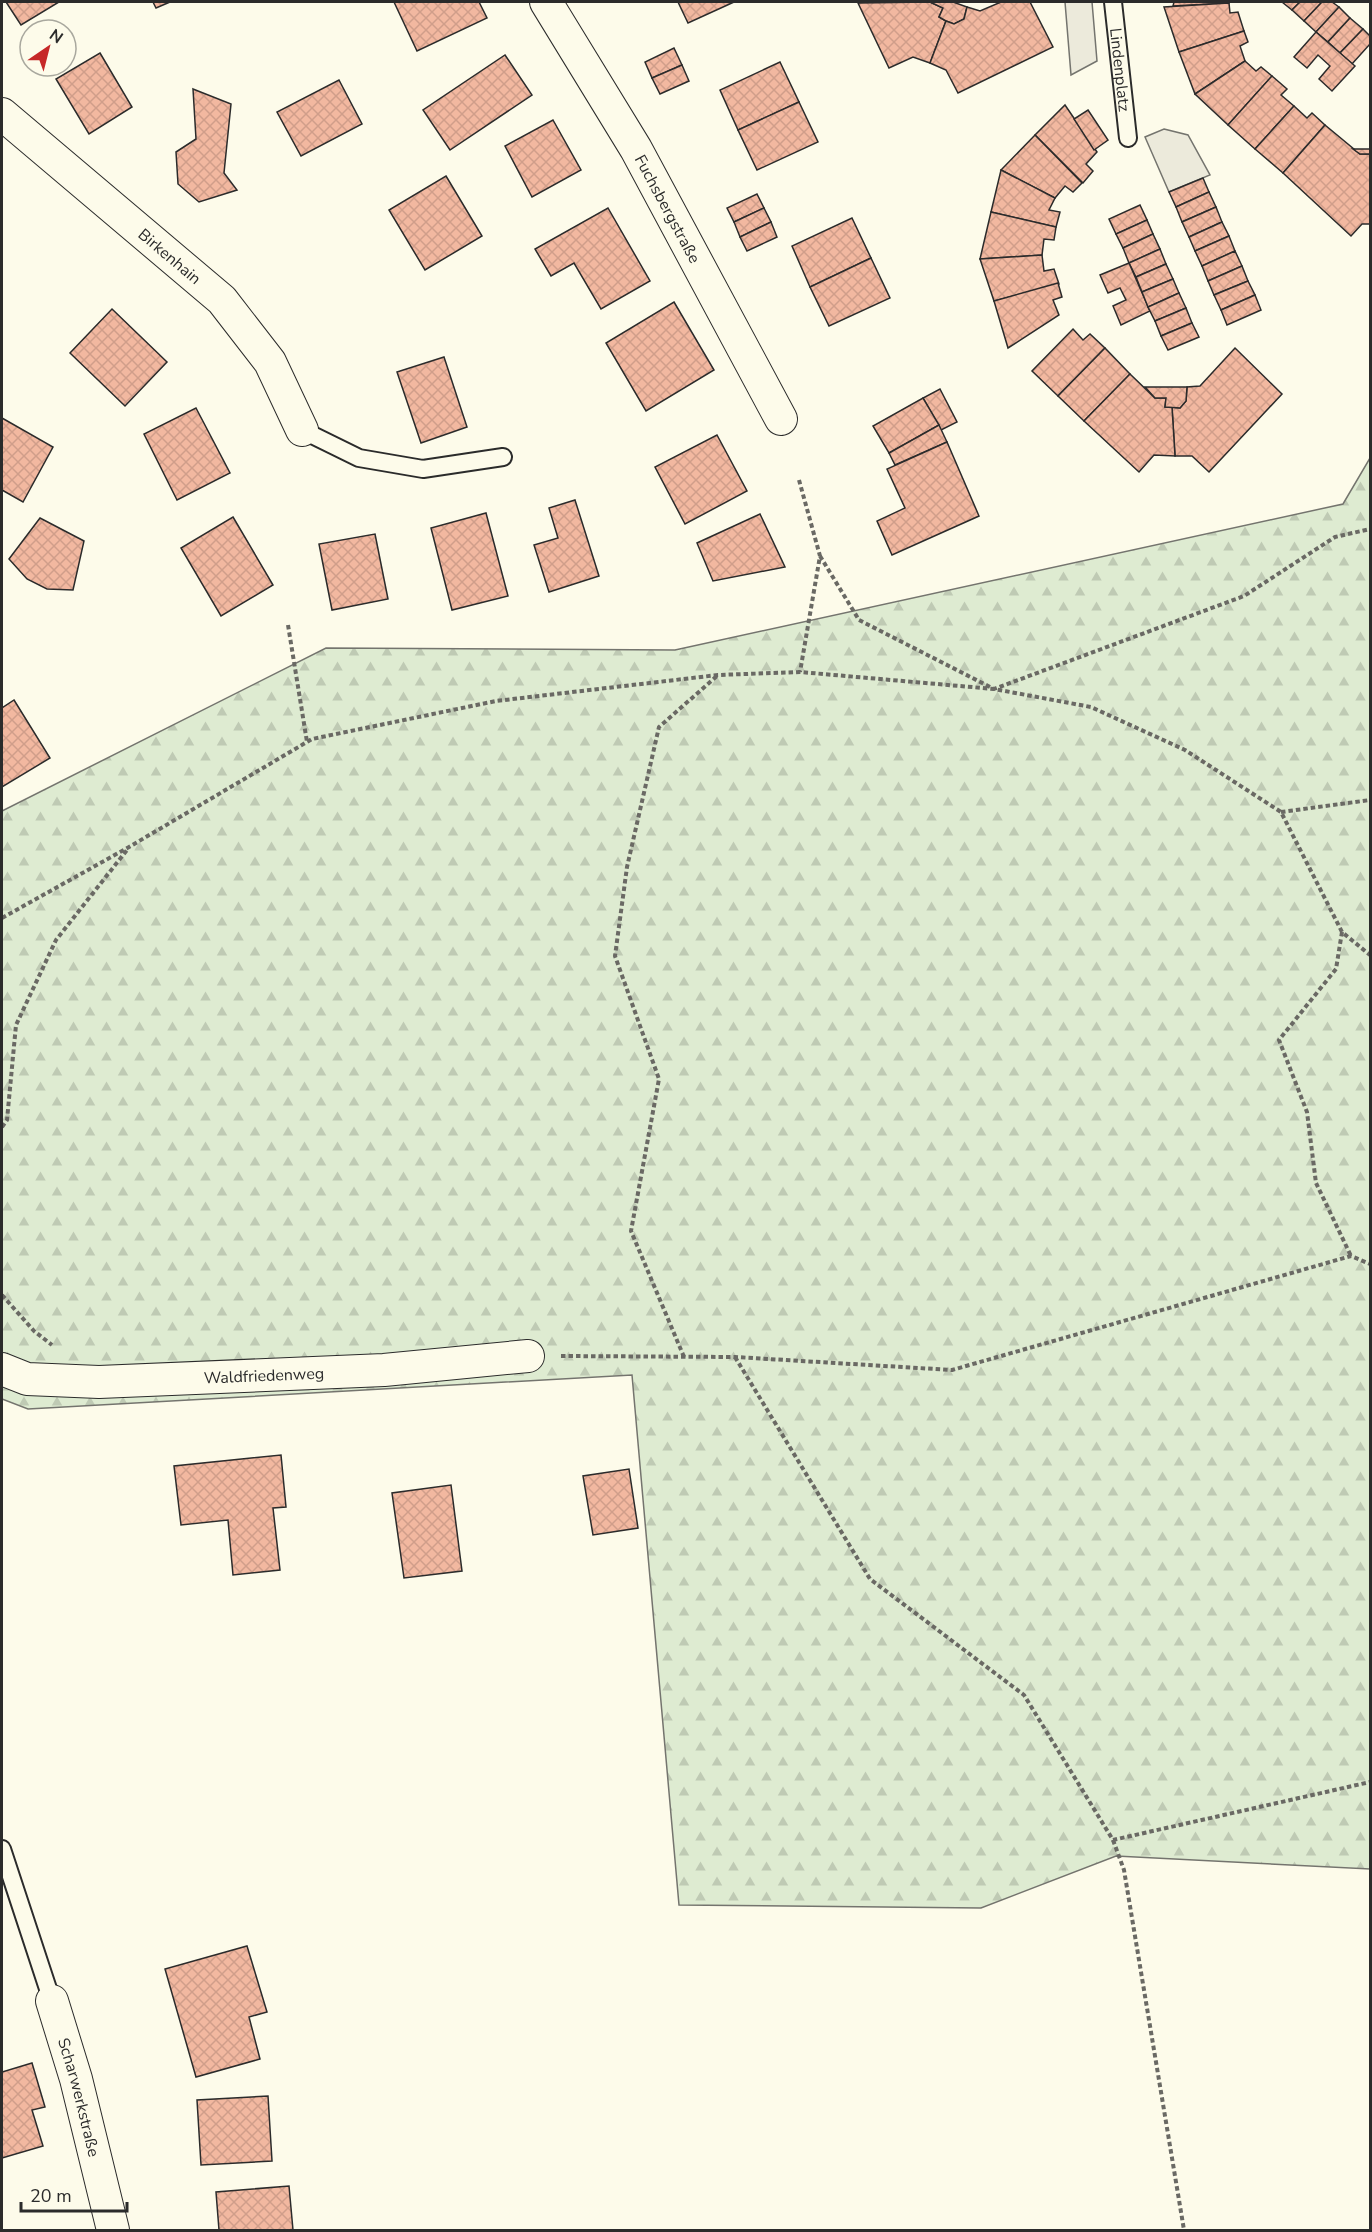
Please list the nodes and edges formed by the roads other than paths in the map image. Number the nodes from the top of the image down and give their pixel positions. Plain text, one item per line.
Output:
1 (546, 2) edge
2 (1113, 2) edge
3 (2, 114) edge
4 (1128, 138) dead end
5 (781, 419) dead end
6 (302, 430) joint
7 (502, 457) dead end
8 (528, 1356) road end
9 (2, 1369) edge
10 (2, 1849) edge
11 (52, 2001) joint
12 (113, 2230) edge

1 - 5 street, Fuchsbergstraße
2 - 4 lane, Lindenplatz
3 - 6 street, Birkenhain
6 - 7 lane
8 - 9 street, Waldfriedenweg
10 - 11 lane
11 - 12 street, Scharwerkstraße

